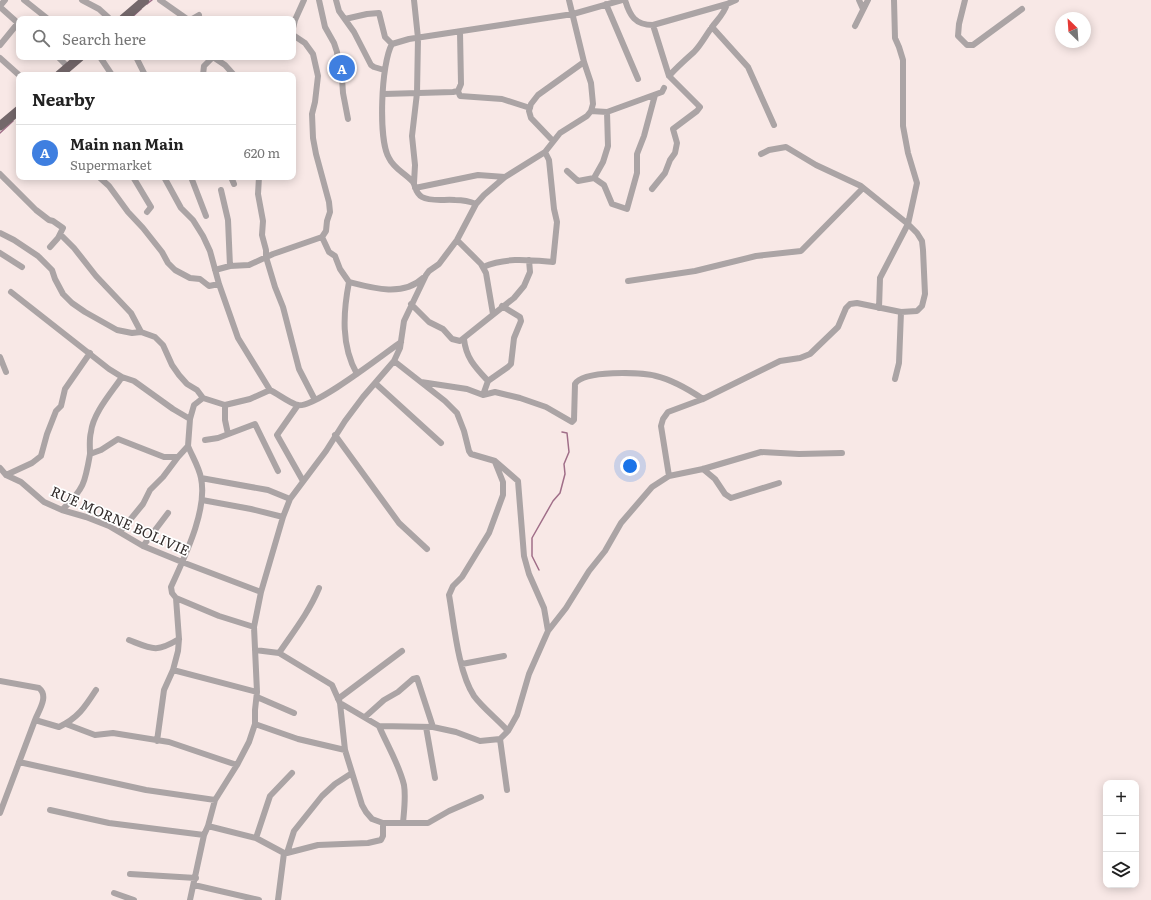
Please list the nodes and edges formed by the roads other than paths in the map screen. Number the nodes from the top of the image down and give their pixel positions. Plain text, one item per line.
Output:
1 (5, 0) edge
2 (24, 0) edge
3 (82, 0) edge
4 (145, 0) edge
5 (160, 0) edge
6 (304, 0) edge
7 (318, 0) edge
8 (336, 0) edge
9 (414, 0) edge
10 (569, 0) edge
11 (622, 0) edge
12 (625, 0) edge
13 (736, 0) edge
14 (859, 0) edge
15 (868, 0) edge
16 (894, 0) edge
17 (965, 0) edge
18 (606, 4) junction
19 (727, 4) junction
20 (0, 7) edge
21 (863, 9) junction
22 (1022, 10) dead end
23 (573, 14) junction
24 (44, 16) edge
25 (107, 16) edge
26 (126, 16) edge
27 (183, 16) edge
28 (296, 18) edge
29 (16, 20) edge
30 (345, 20) junction
31 (653, 24) junction
32 (16, 26) edge
33 (855, 26) dead end
34 (712, 27) junction
35 (460, 32) junction
36 (296, 37) edge
37 (418, 38) junction
38 (392, 44) junction
39 (0, 45) edge
40 (0, 58) edge
41 (60, 60) edge
42 (77, 60) edge
43 (102, 60) edge
44 (138, 60) edge
45 (210, 60) edge
46 (217, 60) edge
47 (584, 62) junction
48 (384, 70) junction
49 (67, 71) edge
50 (16, 72) edge
51 (110, 72) edge
52 (144, 72) edge
53 (203, 72) edge
54 (231, 72) edge
55 (669, 76) junction
56 (638, 79) dead end
57 (664, 88) dead end
58 (458, 91) junction
59 (417, 93) junction
60 (384, 94) junction
61 (655, 95) junction
62 (530, 108) junction
63 (591, 111) junction
64 (607, 112) junction
65 (16, 113) edge
66 (348, 119) dead end
67 (774, 125) dead end
68 (0, 126) edge
69 (553, 141) junction
70 (545, 152) junction
71 (761, 154) dead end
72 (567, 171) dead end
73 (0, 174) edge
74 (505, 177) junction
75 (594, 178) junction
76 (102, 180) edge
77 (135, 180) edge
78 (166, 180) edge
79 (192, 180) edge
80 (233, 180) edge
81 (259, 180) edge
82 (234, 184) dead end
83 (414, 185) junction
84 (863, 188) junction
85 (652, 189) dead end
86 (221, 190) dead end
87 (476, 204) junction
88 (147, 212) dead end
89 (206, 216) dead end
90 (908, 224) junction
91 (0, 233) edge
92 (60, 234) junction
93 (322, 237) junction
94 (457, 240) junction
95 (50, 247) dead end
96 (0, 253) edge
97 (266, 257) junction
98 (529, 260) junction
99 (230, 266) junction
100 (22, 267) dead end
101 (483, 267) junction
102 (215, 270) junction
103 (426, 275) junction
104 (628, 281) dead end
105 (349, 282) junction
106 (219, 284) junction
107 (11, 292) dead end
108 (411, 304) junction
109 (502, 306) junction
110 (879, 308) junction
111 (901, 312) junction
112 (492, 314) junction
113 (141, 332) junction
114 (464, 339) junction
115 (401, 342) junction
116 (90, 353) junction
117 (0, 357) edge
118 (394, 361) junction
119 (6, 372) dead end
120 (357, 374) junction
121 (122, 377) junction
122 (895, 379) dead end
123 (488, 381) junction
124 (375, 382) junction
125 (421, 382) junction
126 (270, 390) junction
127 (483, 395) junction
128 (203, 398) junction
129 (703, 399) junction
130 (315, 400) junction
131 (225, 405) junction
132 (298, 405) junction
133 (190, 419) junction
134 (228, 434) junction
135 (335, 435) junction
136 (205, 440) dead end
137 (441, 444) dead end
138 (188, 446) junction
139 (842, 453) dead end
140 (90, 454) junction
141 (178, 457) junction
142 (495, 462) junction
143 (0, 468) edge
144 (703, 469) junction
145 (278, 471) dead end
146 (6, 475) junction
147 (669, 476) junction
148 (201, 478) junction
149 (303, 481) junction
150 (780, 483) dead end
151 (290, 499) junction
152 (202, 500) junction
153 (62, 510) junction
154 (168, 513) dead end
155 (283, 517) junction
156 (120, 532) junction
157 (143, 546) junction
158 (427, 549) dead end
159 (182, 562) junction
160 (319, 588) dead end
161 (261, 592) junction
162 (176, 598) junction
163 (254, 627) junction
164 (548, 631) junction
165 (178, 639) junction
166 (129, 640) dead end
167 (255, 650) junction
168 (402, 651) dead end
169 (279, 653) junction
170 (504, 656) dead end
171 (462, 664) junction
172 (173, 670) junction
173 (0, 681) edge
174 (96, 690) dead end
175 (257, 694) junction
176 (339, 701) junction
177 (294, 713) dead end
178 (365, 717) junction
179 (35, 720) junction
180 (66, 724) junction
181 (255, 724) junction
182 (379, 726) junction
183 (429, 727) junction
184 (508, 731) junction
185 (500, 739) junction
186 (157, 741) junction
187 (345, 750) junction
188 (19, 762) junction
189 (237, 765) junction
190 (292, 773) dead end
191 (352, 773) junction
192 (435, 778) dead end
193 (507, 790) dead end
194 (481, 797) dead end
195 (215, 800) junction
196 (50, 810) dead end
197 (0, 813) edge
198 (383, 823) junction
199 (402, 823) junction
200 (208, 826) junction
201 (204, 835) junction
202 (256, 838) junction
203 (285, 853) junction
204 (130, 874) dead end
205 (196, 878) junction
206 (194, 885) junction
207 (114, 893) dead end
208 (134, 900) edge
209 (190, 900) edge
210 (259, 900) edge
211 (278, 900) edge

1 - 20 street
2 - 24 street
3 - 25 street
4 - 26 main road
5 - 27 street
6 - 28 street
7 - 66 street
8 - 30 street
9 - 37 street
10 - 23 street
11 - 18 street
12 - 31 street
13 - 19 street
14 - 21 street
15 - 21 street
16 - 90 street
17 - 22 street
18 - 23 street
18 - 56 street
19 - 31 street
19 - 34 street
20 - 29 street
21 - 33 street
23 - 35 street
23 - 47 street
30 - 38 street
30 - 48 street
31 - 55 street
32 - 39 street
34 - 55 street
34 - 67 street
35 - 37 street
35 - 58 street
36 - 93 street
37 - 38 street
37 - 59 street
38 - 48 street
40 - 50 street
41 - 49 street
42 - 49 main road
43 - 51 street
44 - 52 street
45 - 53 street
46 - 54 street
47 - 62 street
47 - 63 street
48 - 60 street
55 - 85 street
57 - 61 street
58 - 59 street
58 - 62 street
59 - 60 street
59 - 83 street
60 - 83 street
61 - 64 street
61 - 75 street
62 - 69 street
63 - 64 street
63 - 69 street
64 - 75 street
65 - 68 main road
69 - 70 street
70 - 74 street
70 - 98 street
71 - 84 street
72 - 75 street
73 - 92 street
74 - 83 street
74 - 87 street
76 - 106 street
77 - 88 street
78 - 102 street
79 - 89 street
80 - 82 street
81 - 97 street
83 - 87 street
84 - 90 street
84 - 104 street
86 - 99 street
87 - 94 street
90 - 110 street
90 - 111 street
91 - 113 street
92 - 95 street
92 - 113 street
93 - 97 street
93 - 105 street
94 - 101 street
94 - 103 street
96 - 100 street
97 - 99 street
97 - 130 street
98 - 101 street
98 - 109 street
99 - 102 street
101 - 112 street
102 - 106 street
103 - 105 street
103 - 108 street
105 - 120 street
106 - 126 street
107 - 116 street
108 - 114 street
108 - 115 street
109 - 112 street
109 - 123 street
110 - 111 street
110 - 129 street
111 - 122 street
112 - 114 street
113 - 128 street
114 - 123 street
115 - 118 street
115 - 120 street
116 - 121 street
116 - 146 street
117 - 119 street
118 - 124 street
118 - 125 street
120 - 130 street
121 - 133 street
121 - 140 street
123 - 127 street
124 - 135 street
124 - 137 street
125 - 127 street
125 - 142 street
126 - 131 street
126 - 132 street
127 - 129 street
128 - 131 street
128 - 133 street
129 - 147 street
130 - 132 street
131 - 134 street
132 - 149 street
133 - 138 street
134 - 136 street
134 - 145 street
135 - 149 street
135 - 158 street
138 - 141 street
138 - 148 street
139 - 144 street
140 - 141 street
140 - 153 street
141 - 156 street
142 - 164 street
142 - 171 street
143 - 146 street, RUE MORNE BOLIVIE
144 - 147 street
144 - 150 street
146 - 153 street, RUE MORNE BOLIVIE
147 - 164 street
148 - 151 street
148 - 152 street
149 - 151 street
151 - 155 street
152 - 155 street
152 - 159 street
153 - 156 street, RUE MORNE BOLIVIE
154 - 157 street
155 - 161 street
156 - 157 street, RUE MORNE BOLIVIE
157 - 159 street, RUE MORNE BOLIVIE
159 - 161 street, RUE MORNE BOLIVIE
159 - 162 street
160 - 169 street
161 - 163 street
162 - 163 street
162 - 165 street
163 - 167 street
164 - 184 street
165 - 166 street
165 - 172 street
167 - 169 street
167 - 175 street
168 - 176 street
169 - 176 street
170 - 171 street
171 - 184 street
172 - 175 street
172 - 186 street
173 - 179 street
174 - 180 street
175 - 177 street
175 - 181 street
176 - 178 street
176 - 187 street
178 - 182 street
178 - 183 street
179 - 180 street
179 - 188 street
180 - 186 street
181 - 187 street
181 - 189 street
182 - 183 street
182 - 199 street
183 - 185 street
183 - 192 street
184 - 185 street
185 - 193 street
186 - 189 street
187 - 191 street
188 - 195 street
188 - 197 street
189 - 195 street
190 - 202 street
191 - 198 street
191 - 203 street
194 - 199 street
195 - 200 street
196 - 201 street
198 - 199 street
198 - 203 street
200 - 201 street
200 - 202 street
201 - 205 street
202 - 203 street
203 - 211 street
204 - 205 street
205 - 206 street
206 - 209 street
206 - 210 street
207 - 208 street

